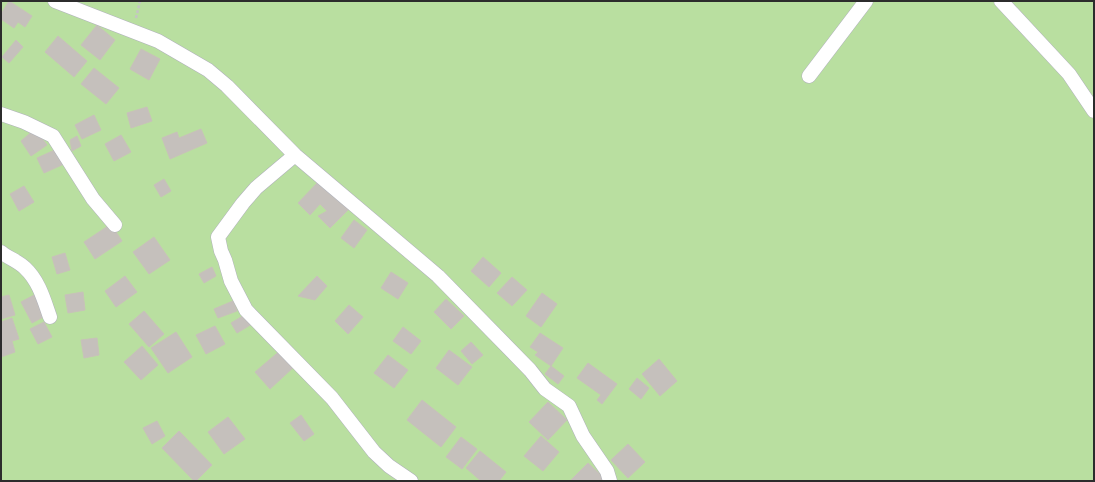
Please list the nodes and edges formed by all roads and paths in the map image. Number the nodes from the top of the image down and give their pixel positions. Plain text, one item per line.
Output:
1 (55, 1) edge
2 (866, 1) edge
3 (1001, 1) edge
4 (809, 76) dead end
5 (1094, 111) edge
6 (1, 114) edge
7 (294, 155) junction
8 (116, 225) dead end
9 (1, 252) edge
10 (50, 317) dead end
11 (411, 481) edge
12 (610, 481) edge

1 - 7 street
2 - 4 street
3 - 5 street
6 - 8 street
7 - 11 street
7 - 12 street
9 - 10 street

